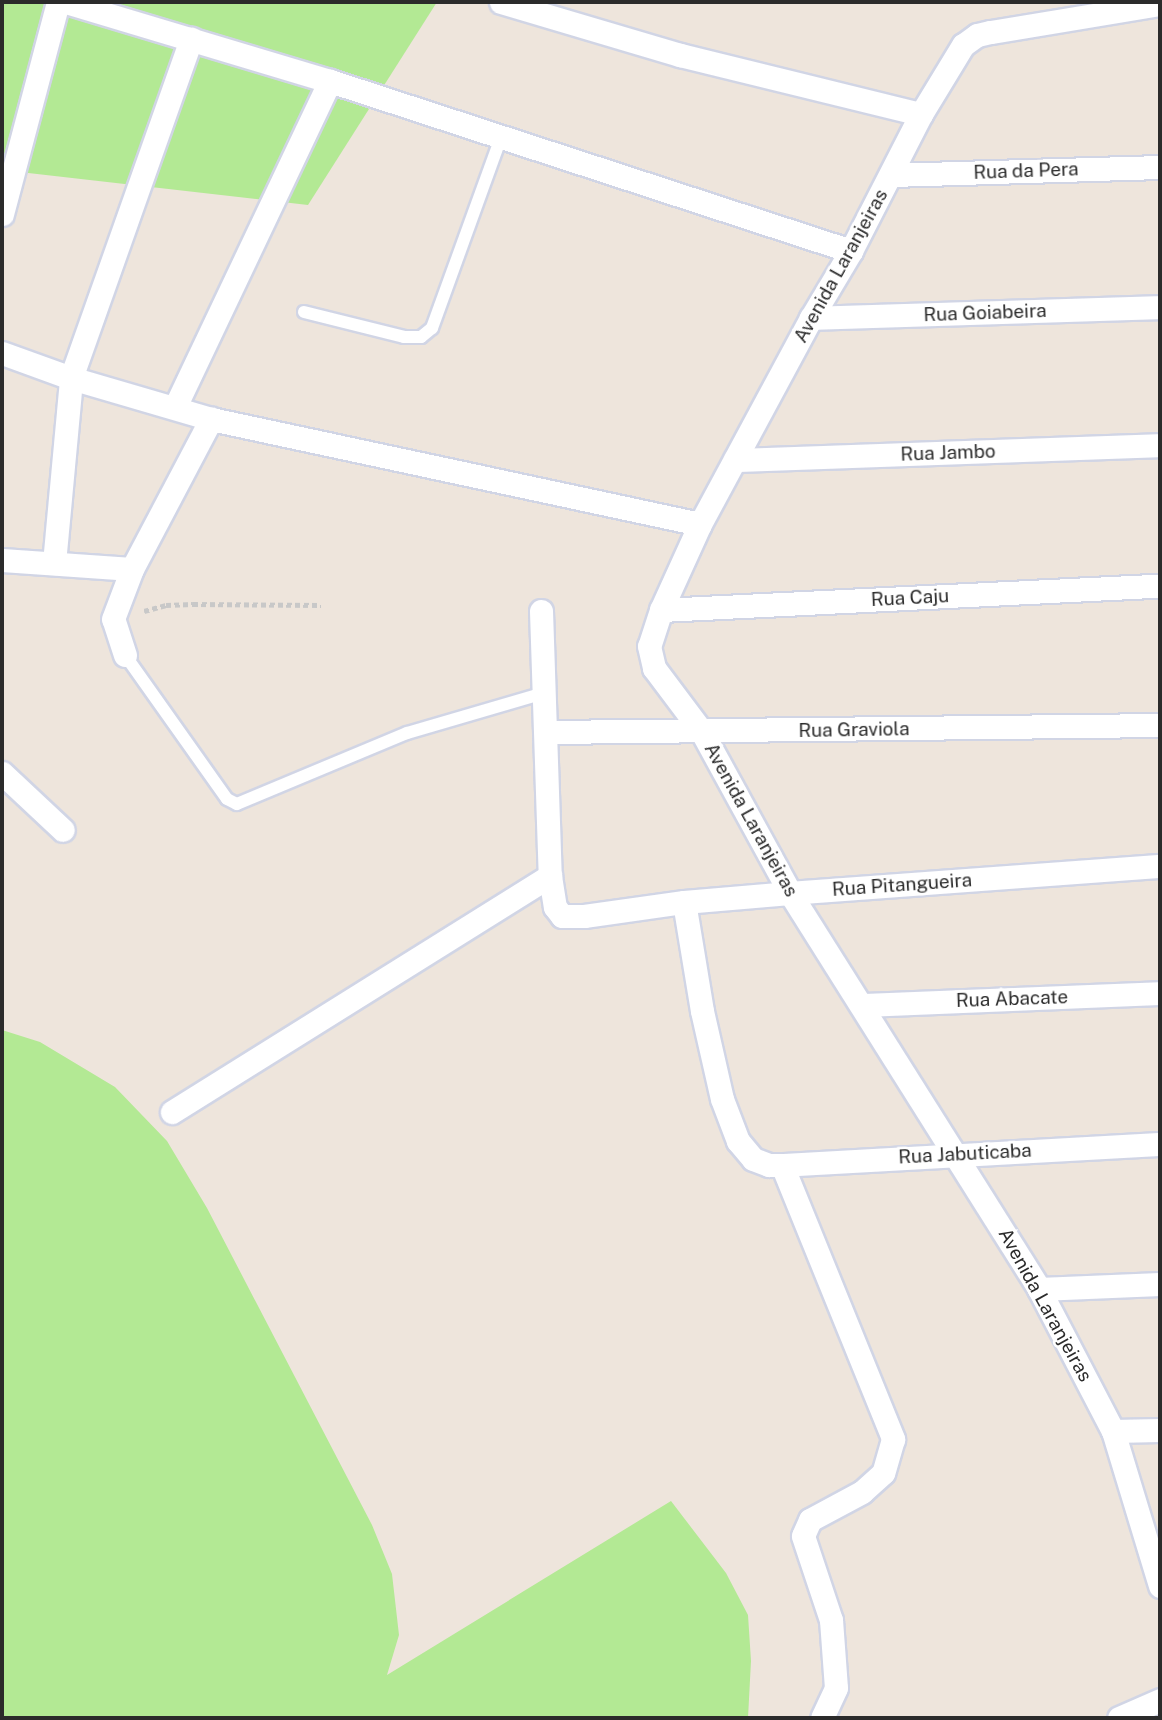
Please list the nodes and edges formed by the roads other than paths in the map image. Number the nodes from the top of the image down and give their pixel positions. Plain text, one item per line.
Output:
1 (58, 2) edge
2 (65, 2) edge
3 (501, 2) edge
4 (1160, 4) edge
5 (191, 39) junction
6 (330, 81) junction
7 (921, 114) junction
8 (501, 137) junction
9 (1160, 167) edge
10 (891, 175) junction
11 (2, 214) edge
12 (851, 250) junction
13 (1160, 307) edge
14 (304, 312) dead end
15 (811, 318) junction
16 (2, 354) edge
17 (71, 378) junction
18 (175, 407) junction
19 (211, 419) junction
20 (1160, 445) edge
21 (735, 460) junction
22 (700, 524) junction
23 (2, 560) edge
24 (54, 563) junction
25 (132, 569) junction
26 (1160, 586) edge
27 (661, 610) junction
28 (541, 611) dead end
29 (125, 655) joint
30 (544, 693) junction
31 (1160, 724) edge
32 (547, 732) junction
33 (702, 732) junction
34 (2, 773) edge
35 (62, 830) dead end
36 (1160, 866) edge
37 (550, 876) junction
38 (790, 893) junction
39 (684, 902) junction
40 (1160, 993) edge
41 (863, 1005) junction
42 (172, 1112) dead end
43 (1160, 1144) edge
44 (956, 1154) junction
45 (776, 1165) junction
46 (1160, 1284) edge
47 (1039, 1289) junction
48 (1160, 1430) edge
49 (1113, 1431) junction
50 (1160, 1586) edge
51 (1160, 1700) edge
52 (822, 1718) edge
53 (1119, 1718) edge

1 - 11 street
2 - 5 street
3 - 7 street
4 - 7 street, Avenida Laranjeiras
5 - 6 street
5 - 17 street
6 - 8 street
6 - 18 street
7 - 10 street, Avenida Laranjeiras
8 - 12 street
8 - 14 lane
9 - 10 street, Rua da Pera
10 - 12 street, Avenida Laranjeiras
12 - 15 street, Avenida Laranjeiras
13 - 15 street, Rua Goiabeira
15 - 21 street, Avenida Laranjeiras
16 - 17 street
17 - 18 street
17 - 24 street
18 - 19 street
19 - 22 street
19 - 25 street
20 - 21 street, Rua Jambo
21 - 22 street, Avenida Laranjeiras
22 - 27 street, Avenida Laranjeiras
23 - 24 street
24 - 25 street
25 - 29 street
26 - 27 street, Rua Caju
27 - 33 street, Avenida Laranjeiras
28 - 30 street
29 - 30 lane
30 - 32 street
31 - 33 street, Rua Graviola
32 - 33 street, Rua Graviola
32 - 37 street
33 - 38 street, Avenida Laranjeiras
34 - 35 street
36 - 38 street, Rua Pitangueira
37 - 39 street, Rua Pitangueira
37 - 42 street
38 - 39 street, Rua Pitangueira
38 - 41 street, Avenida Laranjeiras
39 - 45 street
40 - 41 street, Rua Abacate
41 - 44 street, Avenida Laranjeiras
43 - 44 street, Rua Jabuticaba
44 - 45 street, Rua Jabuticaba
44 - 47 street, Avenida Laranjeiras
45 - 52 street
46 - 47 street
47 - 49 street, Avenida Laranjeiras
48 - 49 street
49 - 50 street, Avenida Laranjeiras
51 - 53 street

